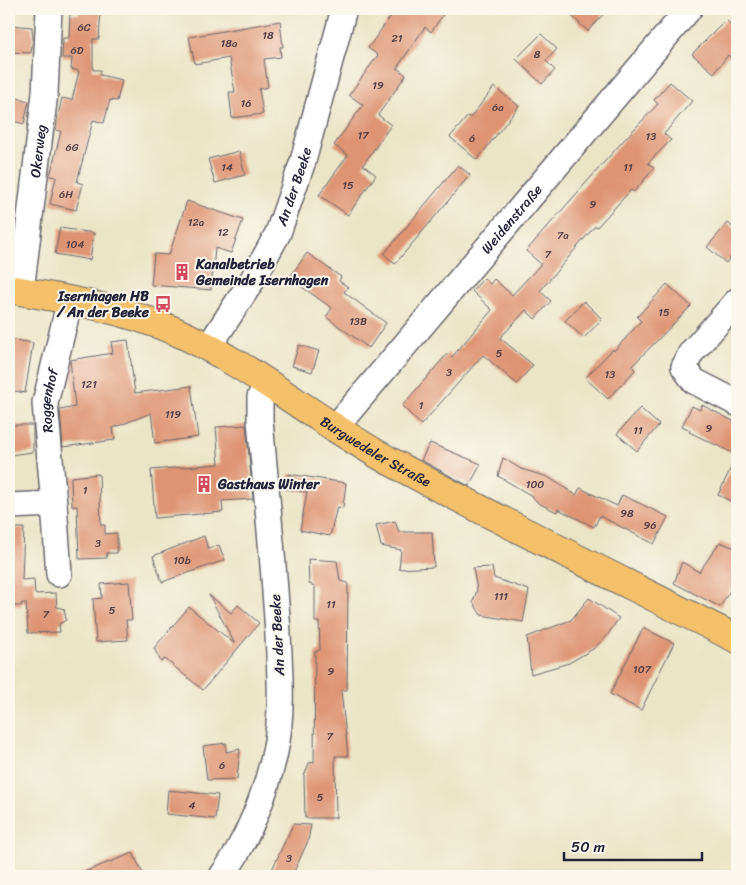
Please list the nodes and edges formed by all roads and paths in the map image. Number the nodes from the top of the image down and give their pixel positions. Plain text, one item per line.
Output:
1 (49, 9) edge
2 (344, 9) edge
3 (689, 9) edge
4 (15, 290) edge
5 (70, 300) junction
6 (737, 301) edge
7 (208, 348) junction
8 (266, 384) junction
9 (737, 403) edge
10 (334, 429) junction
11 (54, 504) junction
12 (9, 506) edge
13 (59, 574) dead end
14 (737, 639) edge
15 (222, 876) edge

1 - 4 street, Okerweg
2 - 7 street, An der Beeke
3 - 10 street, Weidenstraße
4 - 5 main road, Burgwedeler Straße
5 - 7 main road, Burgwedeler Straße
5 - 11 street, Roggenhof
6 - 9 street
7 - 8 main road, Burgwedeler Straße
8 - 10 main road, Burgwedeler Straße
8 - 15 street, An der Beeke
10 - 14 main road, Burgwedeler Straße
11 - 12 street
11 - 13 street, Roggenhof

